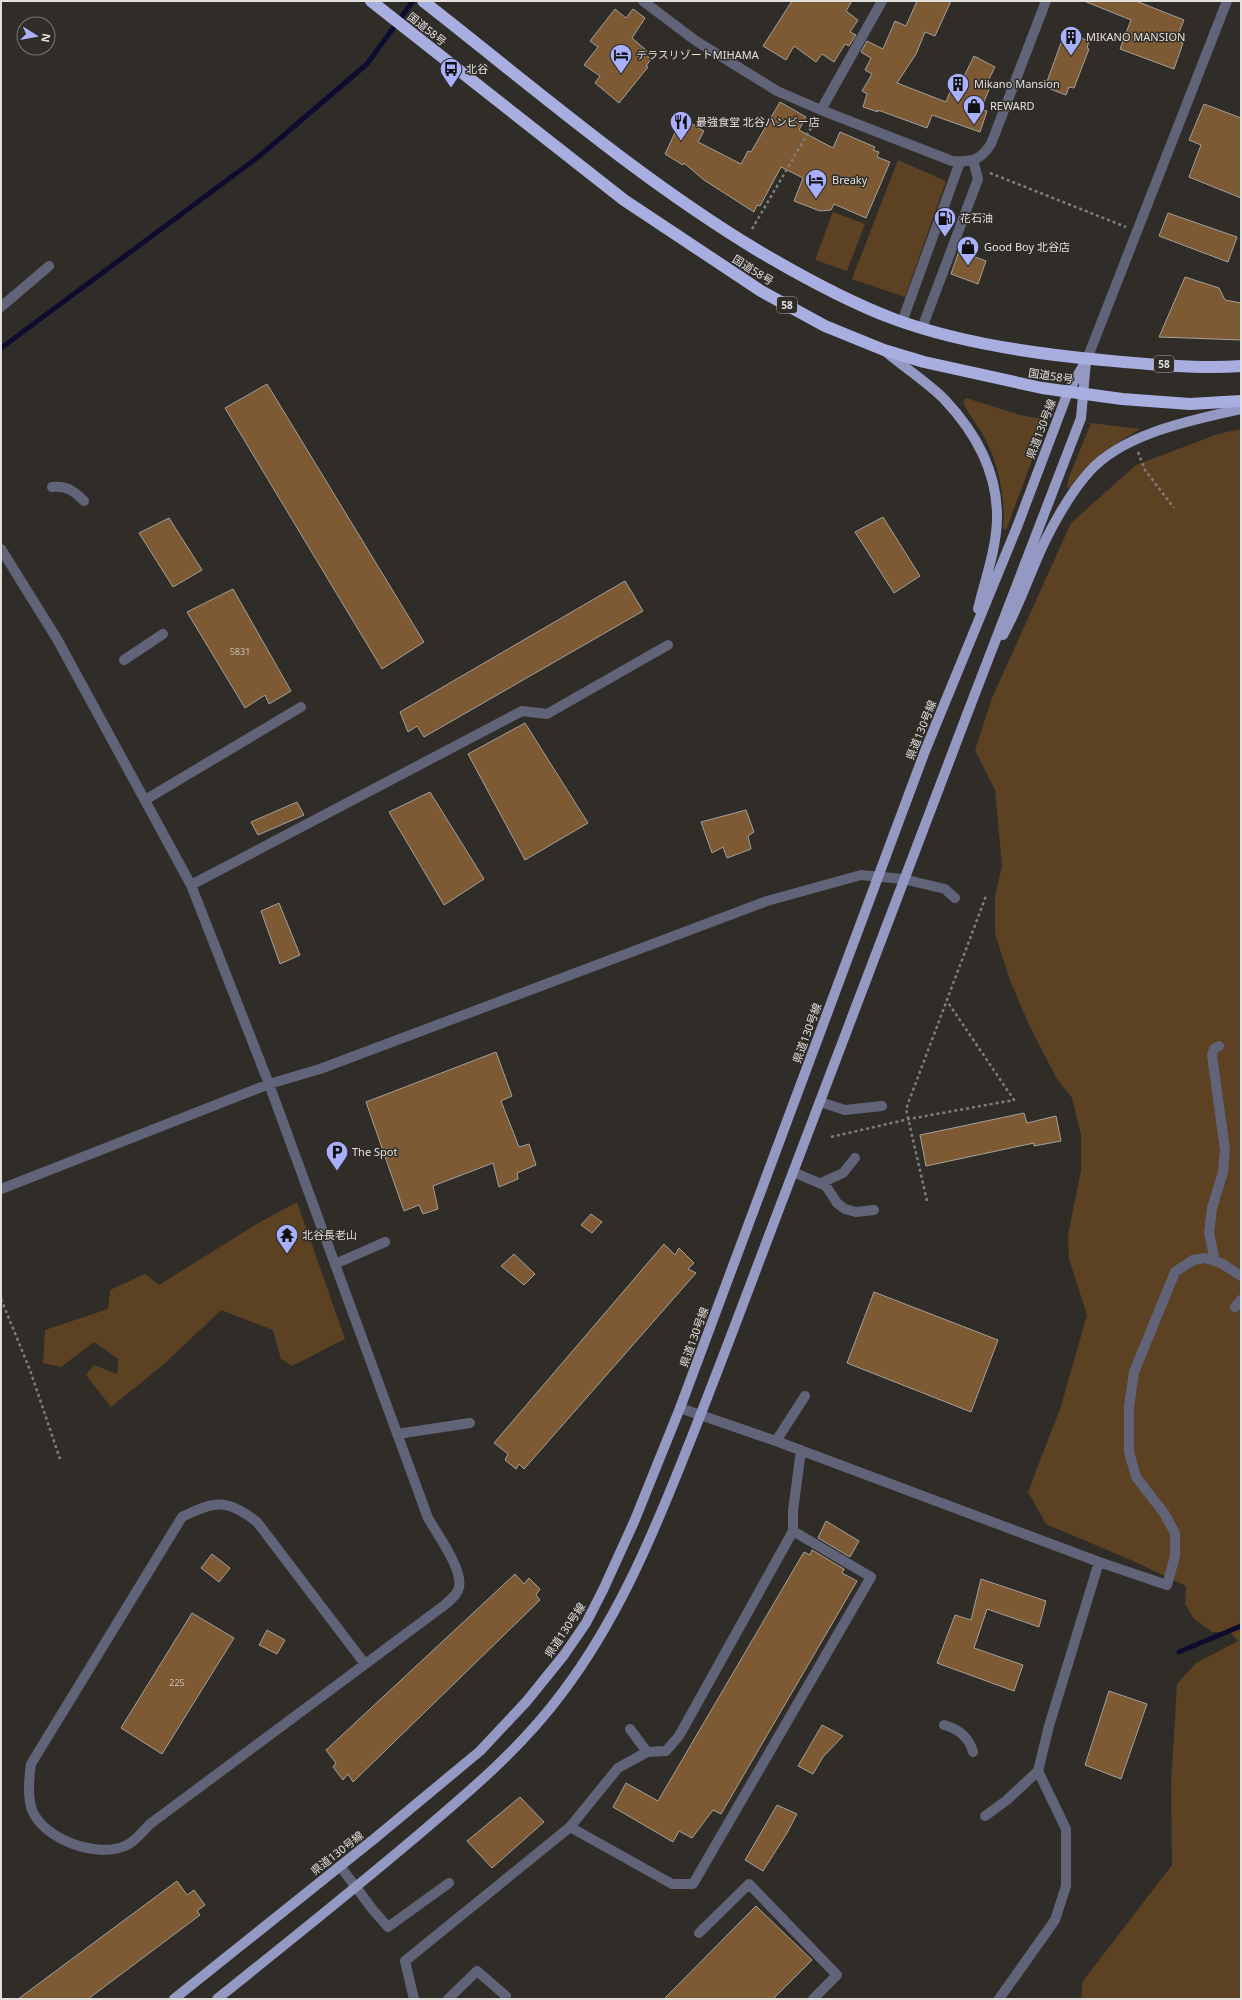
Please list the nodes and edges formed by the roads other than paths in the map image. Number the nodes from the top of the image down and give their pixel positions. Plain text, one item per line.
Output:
1 (371, 1) edge
2 (882, 1) edge
3 (1046, 1) edge
4 (1227, 1) edge
5 (425, 2) edge
6 (648, 3) edge
7 (821, 110) junction
8 (973, 160) junction
9 (960, 162) junction
10 (49, 266) dead end
11 (1, 308) edge
12 (902, 322) junction
13 (922, 328) junction
14 (884, 350) junction
15 (1086, 359) junction
16 (1241, 366) edge
17 (1068, 392) junction
18 (1084, 394) junction
19 (1241, 400) edge
20 (1241, 409) edge
21 (52, 487) dead end
22 (84, 501) dead end
23 (1, 549) edge
24 (163, 634) dead end
25 (970, 644) junction
26 (668, 645) dead end
27 (124, 660) dead end
28 (987, 663) junction
29 (301, 707) dead end
30 (145, 800) junction
31 (878, 876) junction
32 (903, 878) junction
33 (191, 885) junction
34 (955, 898) dead end
35 (1219, 1046) dead end
36 (269, 1084) junction
37 (820, 1102) junction
38 (882, 1106) dead end
39 (855, 1158) dead end
40 (793, 1172) junction
41 (821, 1183) junction
42 (1, 1189) edge
43 (874, 1210) dead end
44 (384, 1242) dead end
45 (1215, 1261) junction
46 (335, 1264) junction
47 (1241, 1276) edge
48 (805, 1396) dead end
49 (680, 1408) junction
50 (701, 1415) junction
51 (470, 1423) dead end
52 (397, 1434) junction
53 (776, 1441) junction
54 (802, 1450) junction
55 (793, 1531) junction
56 (1099, 1562) junction
57 (365, 1664) junction
58 (944, 1725) dead end
59 (630, 1729) dead end
60 (647, 1752) junction
61 (973, 1752) dead end
62 (1038, 1771) junction
63 (985, 1816) dead end
64 (570, 1827) junction
65 (340, 1866) junction
66 (449, 1883) dead end
67 (356, 1888) junction
68 (699, 1933) dead end
69 (506, 1996) dead end
70 (174, 1999) edge
71 (217, 1999) edge
72 (414, 1999) edge
73 (448, 1999) edge
74 (813, 1999) edge
75 (999, 1999) edge

1 - 14 highway, 国道58号 / 58
2 - 7 street
3 - 8 street
4 - 15 street
5 - 12 highway, 国道58号 / 58
6 - 7 street
7 - 9 street
8 - 9 street
8 - 13 street
9 - 12 street
10 - 11 street
12 - 13 highway, 国道58号 / 58
13 - 15 highway, 国道58号 / 58
14 - 17 highway, 国道58号 / 58
14 - 25 main road
15 - 16 highway, 国道58号 / 58
15 - 17 main road, 県道130号線
15 - 18 main road
17 - 18 highway, 国道58号 / 58
17 - 25 main road, 県道130号線
18 - 19 highway, 国道58号 / 58
18 - 28 main road
20 - 28 main road
21 - 22 street
23 - 30 street
24 - 27 street
25 - 31 main road, 県道130号線
26 - 33 street
28 - 32 main road
29 - 30 street
30 - 33 street
31 - 32 street
31 - 36 street
31 - 49 main road, 県道130号線
32 - 34 street
32 - 37 main road
33 - 36 street
35 - 45 street
36 - 42 street
36 - 46 street
37 - 38 street
37 - 40 main road
39 - 41 street
40 - 41 street
40 - 50 main road
41 - 43 street
44 - 46 street
45 - 47 street
45 - 56 street
46 - 52 street
48 - 53 street
49 - 50 street
49 - 65 main road, 県道130号線
50 - 53 street
50 - 67 main road
51 - 52 street
52 - 57 street
53 - 54 street
54 - 55 street
54 - 56 street
55 - 60 street
55 - 64 street
56 - 62 street
57 - 57 street
58 - 61 street
59 - 60 street
60 - 64 street
62 - 63 street
62 - 75 street
64 - 72 street
65 - 67 street
65 - 70 main road, 県道130号線
66 - 67 street
67 - 71 main road
68 - 74 street
69 - 73 street

